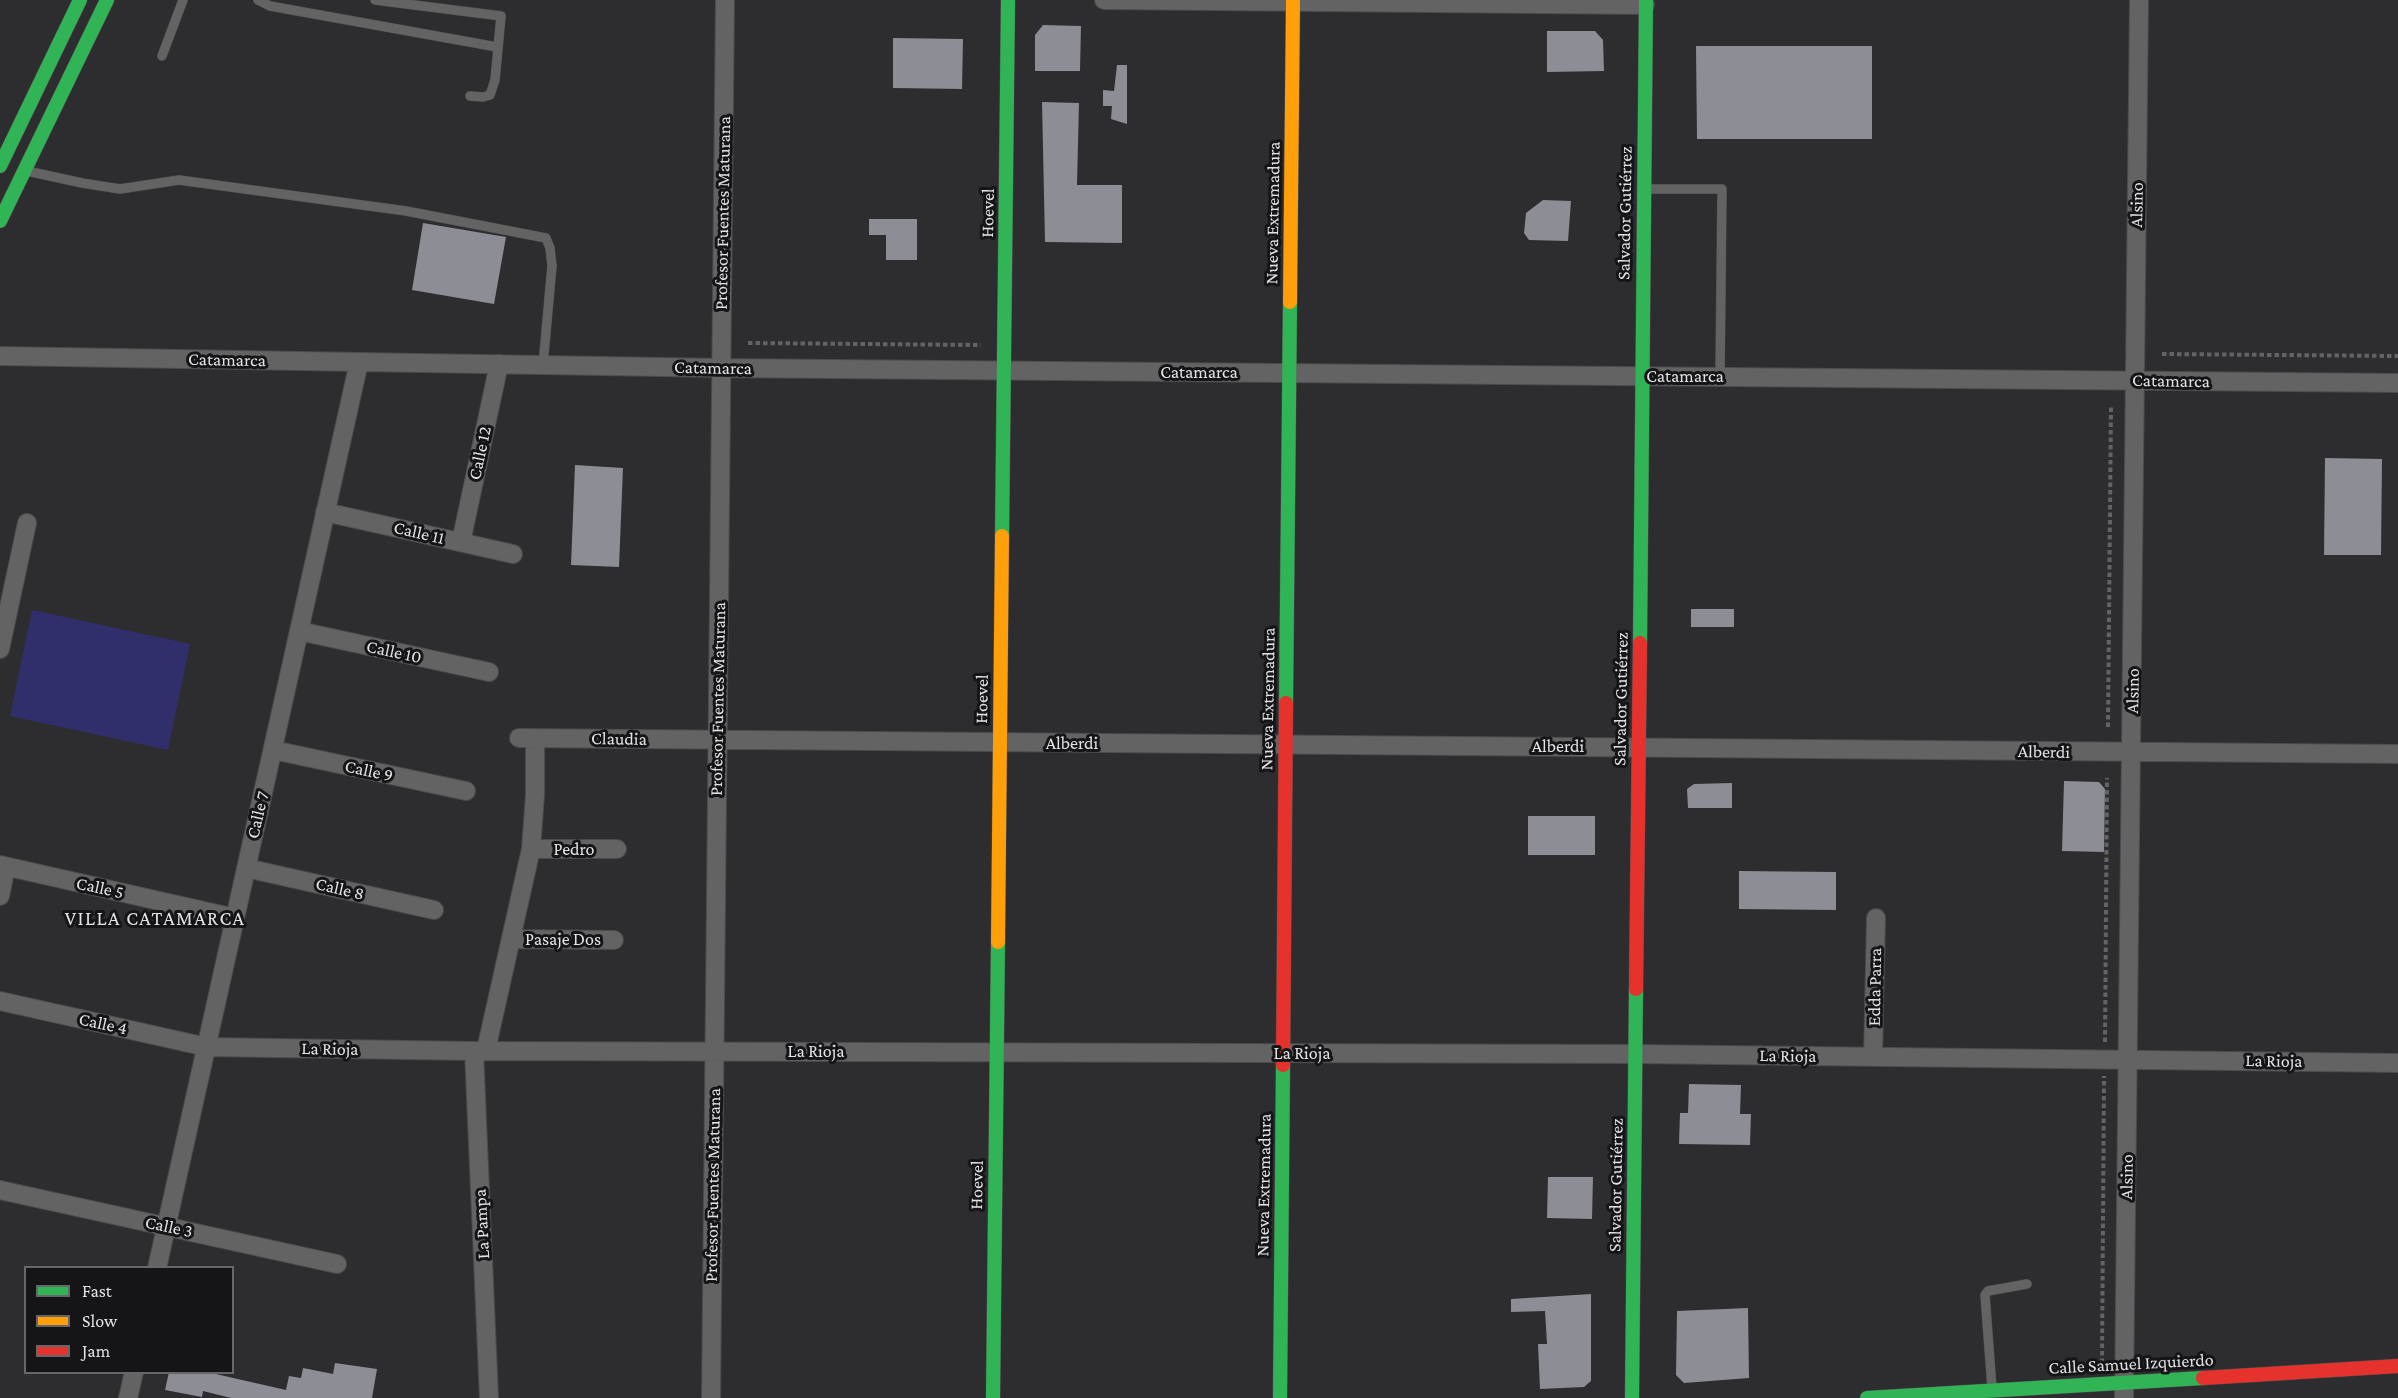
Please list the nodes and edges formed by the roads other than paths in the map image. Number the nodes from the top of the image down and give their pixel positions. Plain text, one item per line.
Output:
1 (80, 0) edge
2 (107, 0) edge
3 (183, 0) edge
4 (258, 0) edge
5 (375, 0) edge
6 (725, 0) edge
7 (1008, 0) edge
8 (1104, 0) edge
9 (2139, 0) edge
10 (1293, 1) edge
11 (1646, 3) edge
12 (497, 47) junction
13 (162, 56) dead end
14 (470, 96) dead end
15 (8, 130) edge
16 (0, 166) edge
17 (24, 170) junction
18 (1644, 189) junction
19 (0, 221) edge
20 (0, 356) edge
21 (359, 362) junction
22 (499, 364) junction
23 (543, 365) junction
24 (721, 368) junction
25 (1004, 371) junction
26 (1289, 373) junction
27 (1642, 376) junction
28 (1720, 377) junction
29 (2136, 380) junction
30 (2398, 382) edge
31 (326, 512) junction
32 (27, 523) dead end
33 (461, 542) junction
34 (513, 554) dead end
35 (7, 581) edge
36 (299, 631) junction
37 (0, 649) edge
38 (489, 672) dead end
39 (527, 738) joint
40 (718, 741) junction
41 (1000, 743) junction
42 (1286, 744) junction
43 (1638, 747) junction
44 (273, 750) junction
45 (2132, 753) junction
46 (2398, 754) edge
47 (466, 791) dead end
48 (531, 849) junction
49 (617, 849) dead end
50 (3, 866) edge
51 (246, 868) junction
52 (0, 896) edge
53 (434, 910) dead end
54 (236, 918) junction
55 (1876, 918) dead end
56 (511, 939) junction
57 (614, 940) dead end
58 (0, 1001) edge
59 (207, 1047) junction
60 (480, 1050) junction
61 (715, 1051) junction
62 (997, 1051) junction
63 (1283, 1053) junction
64 (1635, 1054) junction
65 (1873, 1057) junction
66 (2128, 1060) junction
67 (2398, 1063) edge
68 (0, 1190) edge
69 (166, 1227) junction
70 (337, 1264) dead end
71 (158, 1266) edge
72 (2027, 1284) dead end
73 (2398, 1366) edge
74 (134, 1374) edge
75 (1992, 1390) junction
76 (2124, 1390) edge
77 (128, 1398) edge
78 (489, 1398) edge
79 (711, 1398) edge
80 (993, 1398) edge
81 (1280, 1398) edge
82 (1632, 1398) edge
83 (1867, 1398) edge

1 - 15 street
2 - 17 street
3 - 13 lane
4 - 12 lane
5 - 12 lane
6 - 24 street, Profesor Fuentes Maturana
7 - 25 street, Hoevel
8 - 10 street
9 - 29 street, Alsino
10 - 11 street
10 - 26 street, Nueva Extremadura
11 - 18 street, Salvador Gutiérrez
12 - 14 lane
15 - 16 street
17 - 19 street
17 - 23 lane
18 - 27 street, Salvador Gutiérrez
18 - 28 lane
20 - 21 street, Catamarca
21 - 22 street, Catamarca
21 - 31 street, Calle 7
22 - 23 street, Catamarca
22 - 33 street, Calle 12
23 - 24 street, Catamarca
24 - 25 street, Catamarca
24 - 40 street, Profesor Fuentes Maturana
25 - 26 street, Catamarca
25 - 41 street, Hoevel
26 - 27 street, Catamarca
26 - 42 street, Nueva Extremadura
27 - 28 street, Catamarca
27 - 43 street, Salvador Gutiérrez
28 - 29 street, Catamarca
29 - 30 street, Catamarca
29 - 45 street, Alsino
31 - 33 street, Calle 11
31 - 36 street, Calle 7
32 - 35 street
33 - 34 street, Calle 11
35 - 37 street
36 - 38 street, Calle 10
36 - 44 street, Calle 7
39 - 40 street, Claudia
39 - 48 street, La Pampa
40 - 41 street, Alberdi
40 - 61 street, Profesor Fuentes Maturana
41 - 42 street, Alberdi
41 - 62 street, Hoevel
42 - 43 street, Alberdi
42 - 63 street, Nueva Extremadura
43 - 45 street, Alberdi
43 - 64 street, Salvador Gutiérrez
44 - 47 street, Calle 9
44 - 51 street, Calle 7
45 - 46 street, Alberdi
45 - 66 street, Alsino
48 - 49 street, Pedro
48 - 56 street, La Pampa
50 - 52 street
50 - 54 street, Calle 5
51 - 53 street, Calle 8
51 - 54 street, Calle 7
54 - 59 street, Calle 7
55 - 65 street, Edda Parra
56 - 57 street, Pasaje Dos
56 - 60 street, La Pampa
58 - 59 street, Calle 4
59 - 60 street, La Rioja
59 - 69 street, Calle 7
60 - 61 street, La Rioja
60 - 78 street, La Pampa
61 - 62 street, La Rioja
61 - 79 street, Profesor Fuentes Maturana
62 - 63 street, La Rioja
62 - 80 street, Hoevel
63 - 64 street, La Rioja
63 - 81 street, Nueva Extremadura
64 - 65 street, La Rioja
64 - 82 street, Salvador Gutiérrez
65 - 66 street, La Rioja
66 - 67 street, La Rioja
66 - 76 street, Alsino
68 - 69 street, Calle 3
69 - 70 street, Calle 3
69 - 71 street, Calle 7
72 - 75 lane
73 - 76 street, Calle Samuel Izquierdo
74 - 77 street
75 - 76 street, Calle Samuel Izquierdo
75 - 83 street, Calle Samuel Izquierdo

